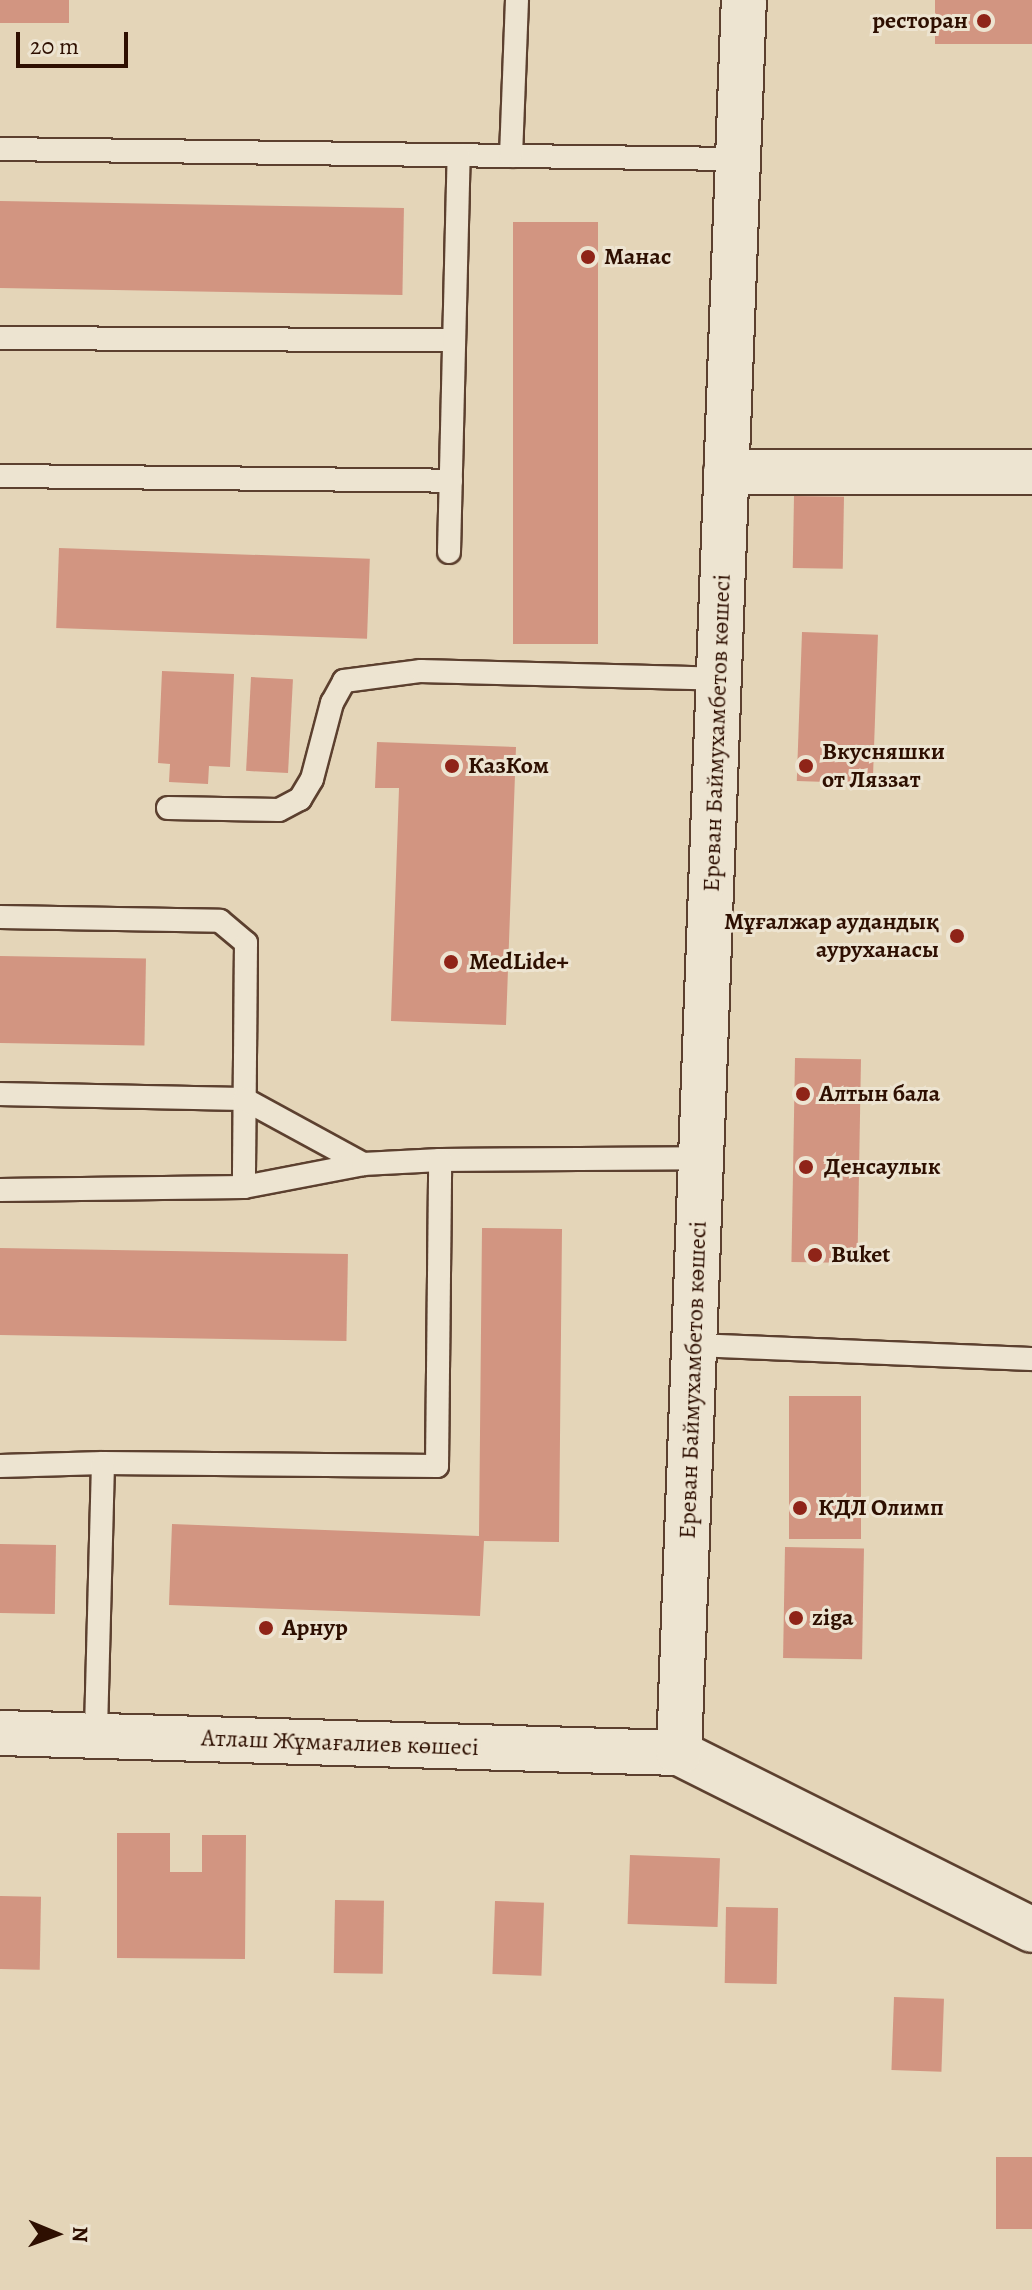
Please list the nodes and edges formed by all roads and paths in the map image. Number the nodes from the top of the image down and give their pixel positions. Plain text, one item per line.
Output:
1 (517, 0) edge
2 (744, 0) edge
3 (0, 149) edge
4 (459, 155) junction
5 (511, 156) junction
6 (738, 159) junction
7 (0, 338) edge
8 (454, 340) junction
9 (726, 472) junction
10 (1032, 472) edge
11 (0, 476) edge
12 (451, 481) junction
13 (449, 552) dead end
14 (719, 679) junction
15 (168, 808) dead end
16 (0, 917) edge
17 (0, 1094) edge
18 (244, 1099) junction
19 (701, 1158) junction
20 (440, 1160) junction
21 (363, 1164) junction
22 (244, 1187) junction
23 (0, 1190) edge
24 (694, 1345) junction
25 (1032, 1359) edge
26 (103, 1463) junction
27 (0, 1466) edge
28 (0, 1733) edge
29 (96, 1736) junction
30 (679, 1753) junction
31 (1032, 1930) edge

1 - 5 lane
2 - 6 street, Ереван Баймухамбетов көшесі
3 - 4 lane
4 - 5 lane
4 - 8 lane
5 - 6 lane
6 - 9 street, Ереван Баймухамбетов көшесі
7 - 8 lane
8 - 12 lane
9 - 10 street
9 - 14 street, Ереван Баймухамбетов көшесі
11 - 12 lane
12 - 13 lane
14 - 15 lane
14 - 19 street, Ереван Баймухамбетов көшесі
16 - 18 lane
17 - 18 lane
18 - 21 lane
18 - 22 lane
19 - 20 lane
19 - 24 street, Ереван Баймухамбетов көшесі
20 - 21 lane
20 - 26 lane
21 - 22 lane
22 - 23 lane
24 - 25 lane
24 - 30 street, Ереван Баймухамбетов көшесі
26 - 27 lane
26 - 29 lane
28 - 29 street, Атлаш Жұмағалиев көшесі
29 - 30 street, Атлаш Жұмағалиев көшесі
30 - 31 street

